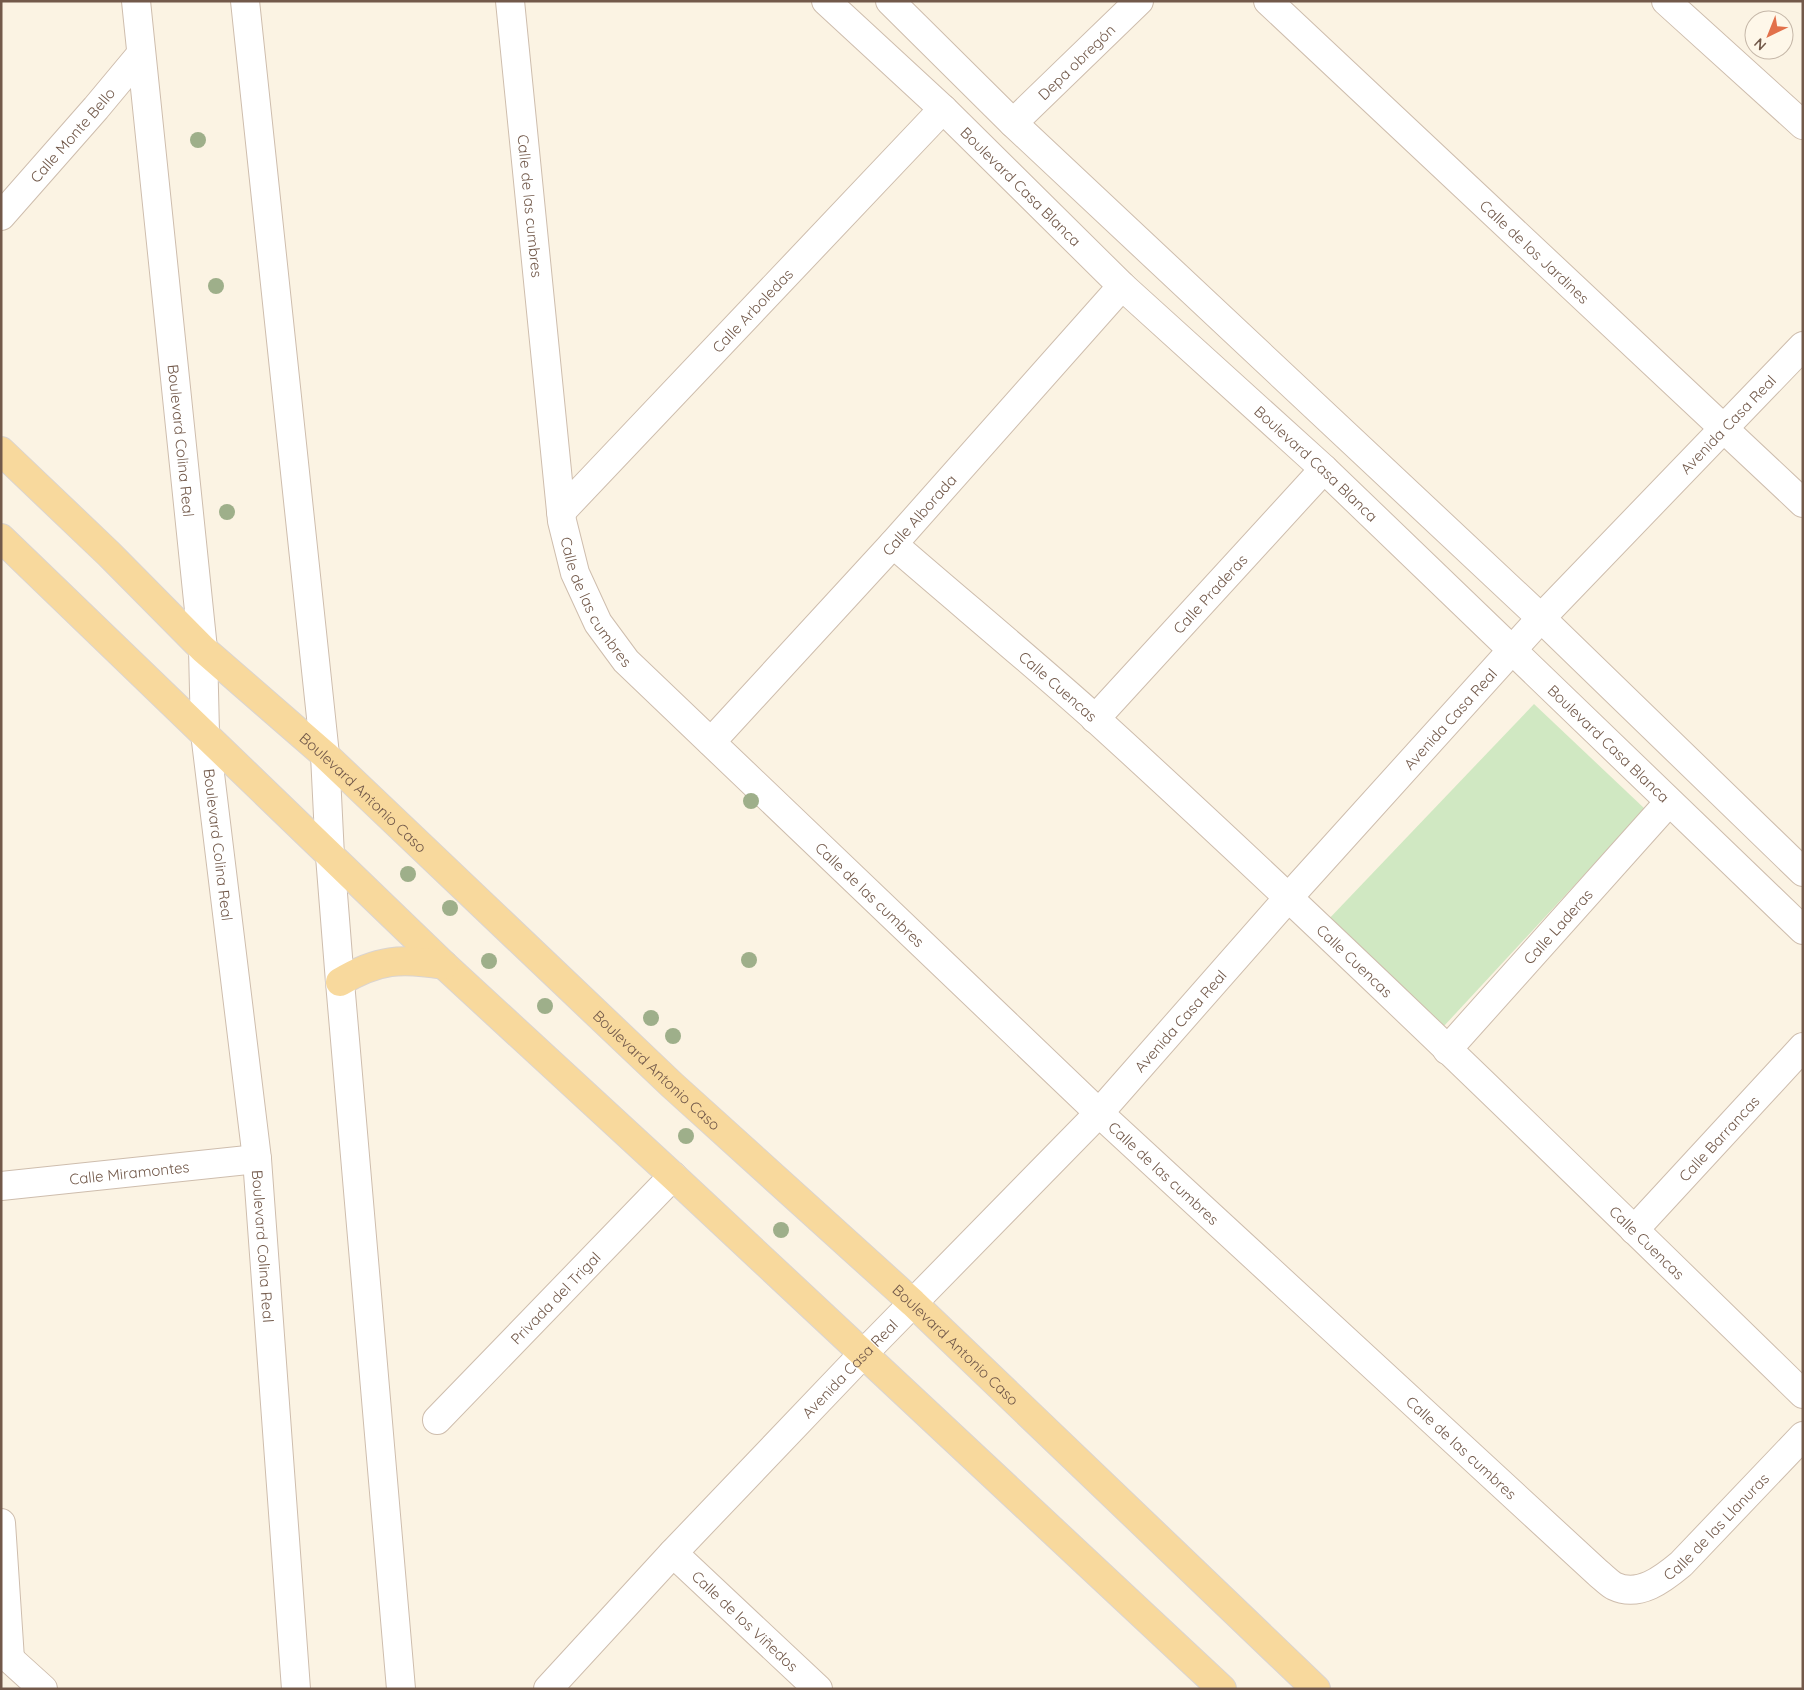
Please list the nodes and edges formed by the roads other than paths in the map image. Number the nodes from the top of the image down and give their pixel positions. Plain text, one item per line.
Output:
1 (136, 1) edge
2 (245, 1) edge
3 (510, 1) edge
4 (826, 1) edge
5 (890, 1) edge
6 (1139, 1) edge
7 (1268, 1) edge
8 (1666, 1) edge
9 (141, 54) junction
10 (943, 109) junction
11 (1013, 123) junction
12 (1803, 125) edge
13 (1, 216) edge
14 (1122, 286) junction
15 (1803, 346) edge
16 (1723, 428) junction
17 (1, 451) edge
18 (1324, 469) junction
19 (1803, 503) edge
20 (560, 512) junction
21 (1, 538) edge
22 (893, 544) junction
23 (1541, 618) junction
24 (203, 649) junction
25 (1511, 651) junction
26 (1095, 719) junction
27 (205, 733) junction
28 (711, 742) junction
29 (325, 756) junction
30 (1669, 802) junction
31 (330, 856) junction
32 (1803, 872) edge
33 (1288, 898) junction
34 (1803, 930) edge
35 (444, 965) junction
36 (340, 982) junction
37 (1803, 1048) edge
38 (1448, 1050) junction
39 (1099, 1114) junction
40 (257, 1159) junction
41 (673, 1176) junction
42 (1, 1186) edge
43 (1634, 1230) junction
44 (913, 1303) junction
45 (863, 1354) junction
46 (1803, 1394) edge
47 (437, 1420) dead end
48 (1803, 1436) edge
49 (1, 1523) edge
50 (673, 1553) junction
51 (1614, 1586) joint
52 (6, 1655) edge
53 (42, 1689) edge
54 (296, 1689) edge
55 (401, 1689) edge
56 (548, 1689) edge
57 (818, 1689) edge
58 (1222, 1689) edge
59 (1316, 1689) edge

1 - 9 street, Boulevard Colina Real
2 - 29 street
3 - 20 street, Calle de las cumbres
4 - 10 street, Boulevard Casa Blanca
5 - 11 street
6 - 11 street, Depa obregón
7 - 16 street, Calle de los Jardines
8 - 12 street
9 - 13 street, Calle Monte Bello
9 - 24 street, Boulevard Colina Real
10 - 14 street, Boulevard Casa Blanca
10 - 20 street, Calle Arboledas
11 - 23 street
14 - 18 street, Boulevard Casa Blanca
14 - 22 street, Calle Alborada
15 - 16 street, Avenida Casa Real
16 - 19 street, Calle de los Jardines
16 - 23 street, Avenida Casa Real
17 - 24 main road, Boulevard Antonio Caso
18 - 25 street, Boulevard Casa Blanca
18 - 26 street, Calle Praderas
20 - 28 street, Calle de las cumbres
21 - 27 main road
22 - 26 street, Calle Cuencas
22 - 28 street, Calle Alborada
23 - 25 street, Avenida Casa Real
23 - 32 street
24 - 27 street, Boulevard Colina Real
24 - 29 main road, Boulevard Antonio Caso
25 - 30 street, Boulevard Casa Blanca
25 - 33 street, Avenida Casa Real
26 - 33 street, Calle Cuencas
27 - 31 main road
27 - 40 street, Boulevard Colina Real
28 - 39 street, Calle de las cumbres
29 - 31 street
29 - 44 main road, Boulevard Antonio Caso
30 - 34 street, Boulevard Casa Blanca
30 - 38 street, Calle Laderas
31 - 35 main road
31 - 36 street
33 - 38 street, Calle Cuencas
33 - 39 street, Avenida Casa Real
35 - 36 main road
35 - 41 main road
36 - 55 street
37 - 43 street, Calle Barrancas
38 - 43 street, Calle Cuencas
39 - 44 street, Avenida Casa Real
39 - 51 street, Calle de las cumbres
40 - 42 street, Calle Miramontes
40 - 54 street, Boulevard Colina Real
41 - 45 main road
41 - 47 street, Privada del Trigal
43 - 46 street, Calle Cuencas
44 - 45 street, Avenida Casa Real
44 - 59 main road, Boulevard Antonio Caso
45 - 50 street, Avenida Casa Real
45 - 58 main road
48 - 51 street, Calle de las Llanuras
49 - 52 street
50 - 56 street, Avenida Casa Real
50 - 57 street, Calle de los Viñedos
52 - 53 street

